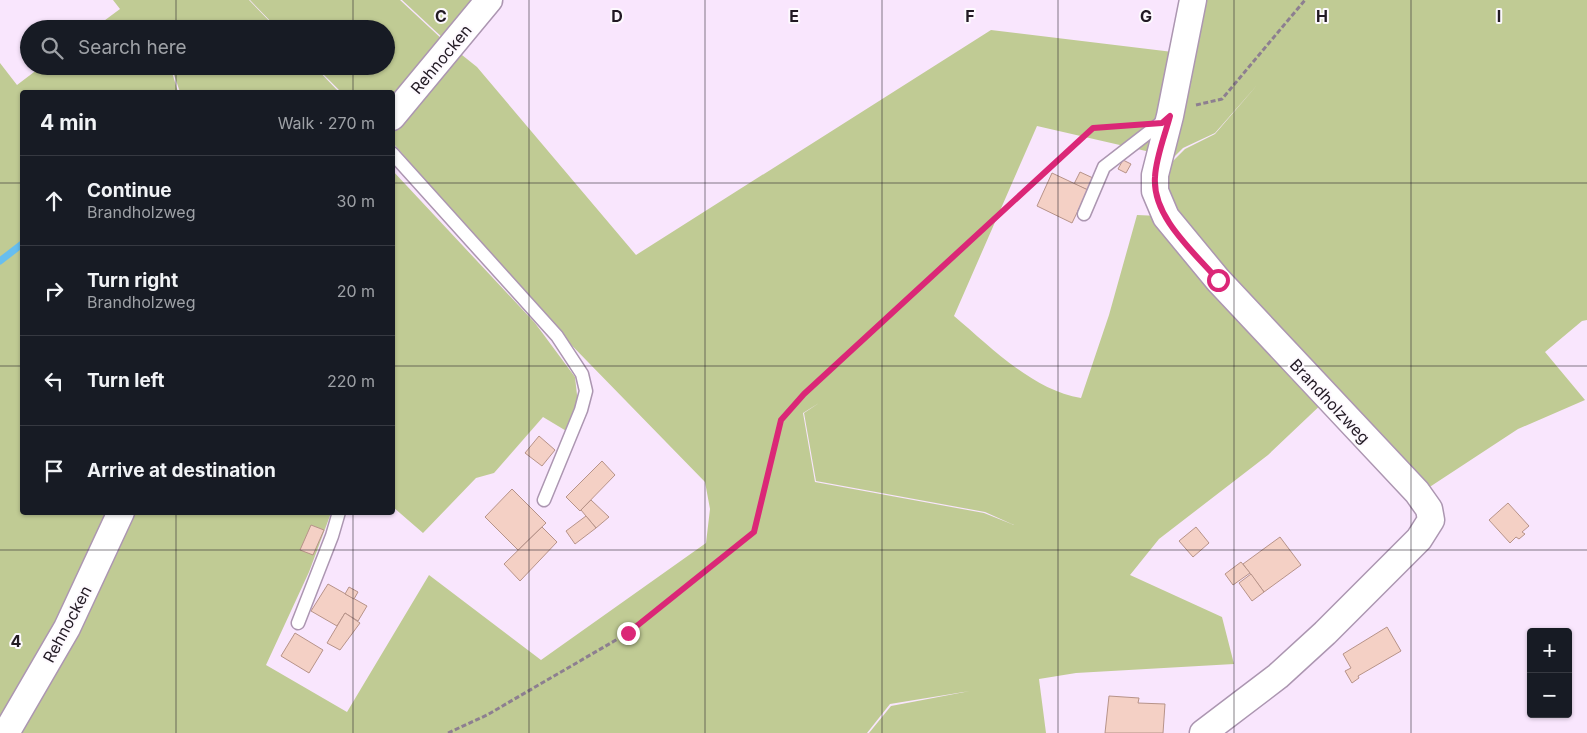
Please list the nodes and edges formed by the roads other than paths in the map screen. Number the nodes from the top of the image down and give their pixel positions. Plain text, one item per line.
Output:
1 (490, 0) edge
2 (1193, 0) edge
3 (395, 113) edge
4 (1168, 116) junction
5 (395, 156) edge
6 (1084, 214) dead end
7 (544, 500) dead end
8 (120, 515) edge
9 (338, 515) edge
10 (298, 623) dead end
11 (6, 733) edge
12 (1203, 733) edge

1 - 3 street, Rehnocken
2 - 4 street, Brandholzweg
4 - 6 lane
4 - 12 street, Brandholzweg
5 - 7 lane
8 - 11 street, Rehnocken
9 - 10 lane

